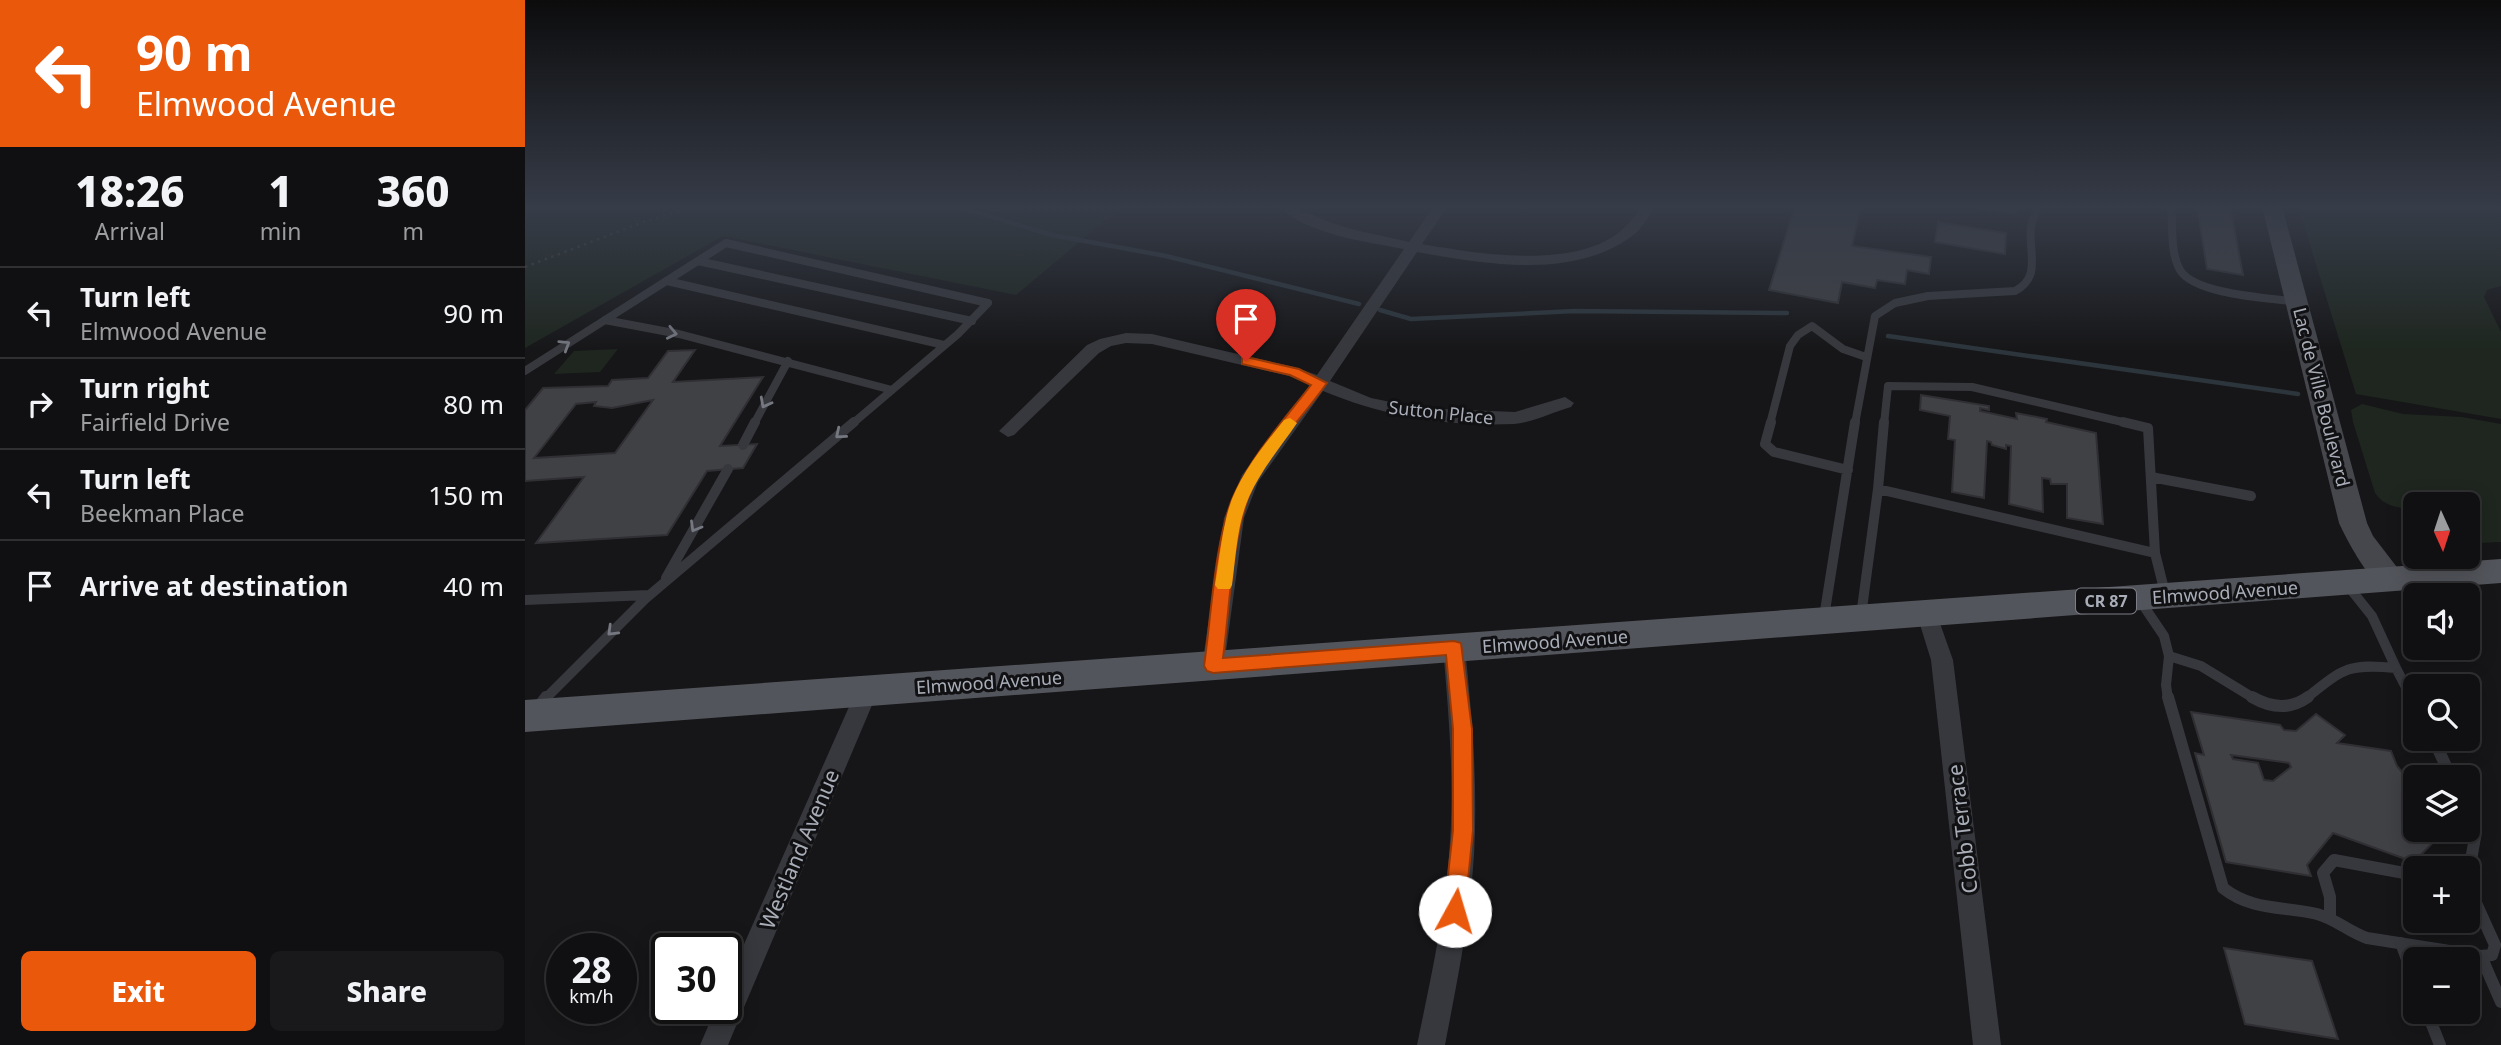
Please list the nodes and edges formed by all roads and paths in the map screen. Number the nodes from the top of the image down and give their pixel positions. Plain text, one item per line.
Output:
1 (557, 255) edge
2 (708, 255) edge
3 (777, 255) edge
4 (1407, 255) edge
5 (1460, 255) edge
6 (1571, 255) edge
7 (2031, 255) edge
8 (2177, 255) edge
9 (2285, 255) edge
10 (698, 261) junction
11 (525, 267) edge
12 (667, 281) junction
13 (2298, 302) junction
14 (605, 320) junction
15 (972, 321) junction
16 (944, 345) junction
17 (1866, 357) junction
18 (788, 361) junction
19 (525, 371) edge
20 (1320, 383) junction
21 (892, 390) junction
22 (1565, 403) dead end
23 (1008, 432) dead end
24 (743, 445) dead end
25 (728, 469) dead end
26 (1848, 470) junction
27 (2151, 477) junction
28 (1878, 488) junction
29 (2251, 496) dead end
30 (2155, 553) junction
31 (2501, 571) edge
32 (2391, 579) junction
33 (2346, 583) junction
34 (663, 584) junction
35 (650, 595) junction
36 (2152, 597) junction
37 (525, 600) edge
38 (1927, 615) junction
39 (1861, 620) junction
40 (1823, 622) junction
41 (1454, 648) junction
42 (2169, 656) junction
43 (1213, 666) junction
44 (2396, 667) junction
45 (2403, 681) edge
46 (867, 691) junction
47 (529, 715) edge
48 (2403, 873) edge
49 (2480, 911) edge
50 (2330, 918) junction
51 (2401, 943) junction
52 (2403, 948) edge
53 (2481, 956) junction
54 (2501, 1002) edge
55 (2432, 1024) edge
56 (713, 1044) edge
57 (1431, 1045) edge
58 (1987, 1045) edge
59 (2440, 1045) edge

1 - 11 path
2 - 10 lane
3 - 15 lane
4 - 20 street
5 - 6 street
7 - 17 lane
8 - 13 lane
9 - 13 street, Lac de Ville Boulevard
10 - 12 lane
10 - 15 lane
12 - 14 lane
12 - 16 lane
13 - 32 street, Lac de Ville Boulevard
14 -> 18 lane
19 -> 14 lane
15 - 16 lane
16 - 21 lane
17 - 26 lane
17 - 26 lane
18 - 21 lane
18 -> 24 lane
20 - 22 street, Sutton Place
20 - 23 street, Sutton Place
20 - 43 street
21 -> 34 lane
25 -> 34 lane
26 - 40 lane
27 - 28 lane
27 - 29 lane
27 - 30 lane
28 - 30 lane
28 - 39 lane
30 - 36 lane
31 - 32 main road, Elmwood Avenue / CR 87
32 - 33 main road, Elmwood Avenue / CR 87
33 - 36 main road, Elmwood Avenue / CR 87
33 - 44 lane
34 - 35 lane
35 - 37 lane
35 -> 47 lane
36 - 38 main road, Elmwood Avenue / CR 87
36 - 42 lane
38 - 39 main road, Elmwood Avenue / CR 87
38 - 58 street, Cobb Terrace
39 - 40 main road, Elmwood Avenue / CR 87
40 - 41 main road, Elmwood Avenue / CR 87
41 - 43 main road, Elmwood Avenue / CR 87
41 - 57 street
42 - 44 lane
42 - 50 lane
43 - 46 main road, Elmwood Avenue / CR 87
44 - 45 lane
46 - 47 main road, Elmwood Avenue / CR 87
46 - 56 street, Westland Avenue
48 - 50 lane
49 - 53 lane
50 - 51 lane
51 - 52 lane
51 - 53 lane
53 - 54 lane
55 - 59 lane

